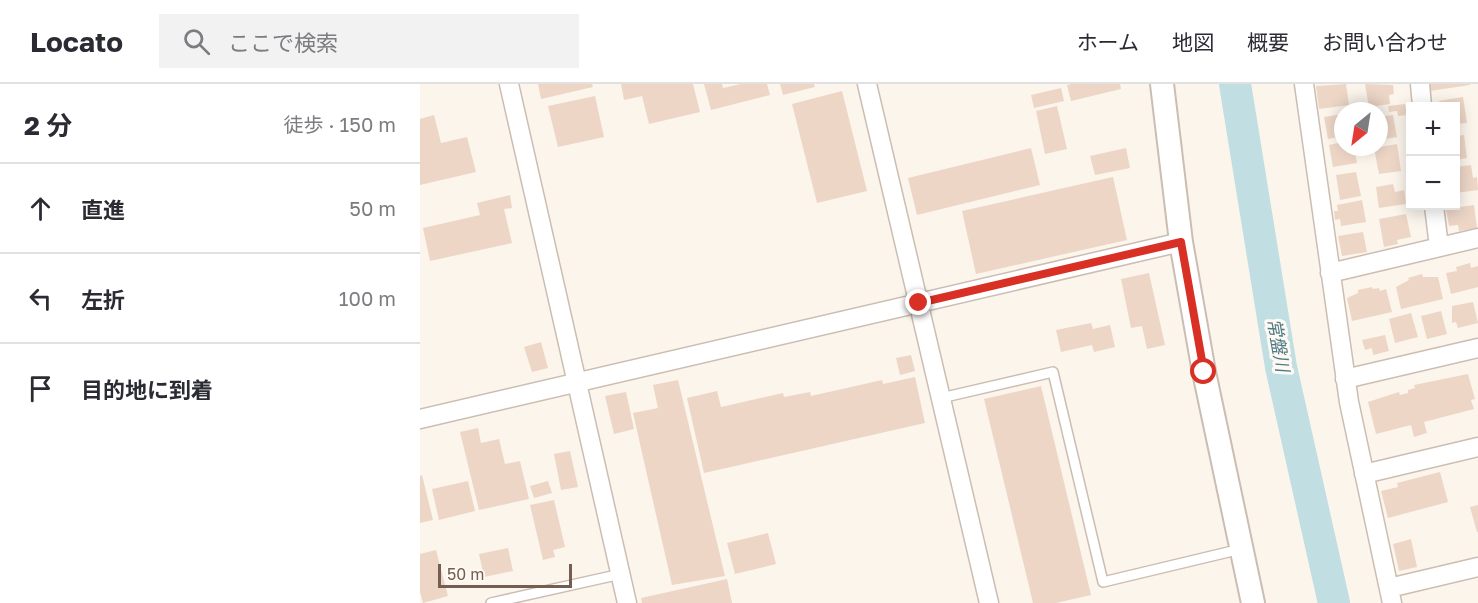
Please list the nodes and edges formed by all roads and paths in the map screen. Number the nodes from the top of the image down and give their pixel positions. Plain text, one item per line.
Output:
1 (509, 84) edge
2 (867, 84) edge
3 (1161, 84) edge
4 (1304, 84) edge
5 (1420, 84) edge
6 (1422, 102) edge
7 (1434, 210) edge
8 (1478, 238) edge
9 (1181, 242) junction
10 (1439, 247) junction
11 (1330, 273) junction
12 (919, 303) junction
13 (1478, 348) edge
14 (1345, 380) junction
15 (578, 383) junction
16 (941, 398) junction
17 (420, 419) edge
18 (1478, 447) edge
19 (1364, 474) junction
20 (1241, 549) junction
21 (1478, 567) edge
22 (621, 574) junction
23 (1390, 596) edge
24 (491, 603) edge
25 (627, 603) edge
26 (989, 603) edge
27 (1253, 603) edge

1 - 15 street
2 - 12 street
3 - 9 street
4 - 11 street
5 - 6 street
7 - 10 street
8 - 10 street
9 - 12 street
9 - 20 street
10 - 11 street
11 - 14 street
12 - 15 street
12 - 16 street
13 - 14 street
14 - 19 street
15 - 17 street
15 - 22 street
16 - 20 lane
16 - 26 street
18 - 19 street
19 - 23 street
20 - 27 street
21 - 23 street
22 - 24 lane
22 - 25 street

